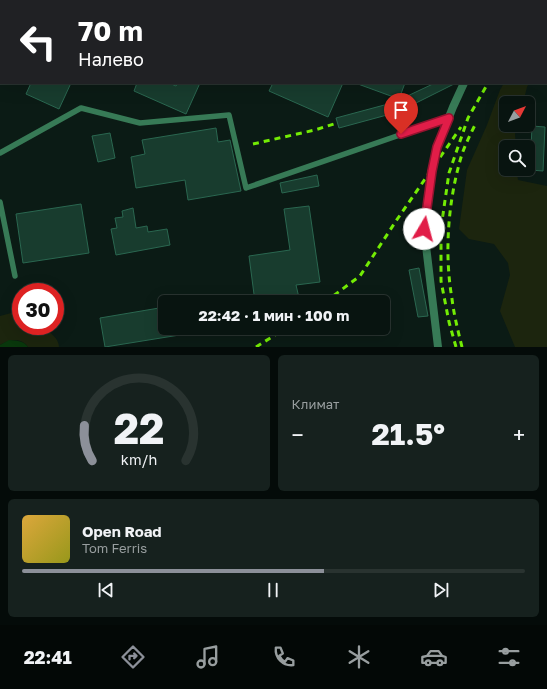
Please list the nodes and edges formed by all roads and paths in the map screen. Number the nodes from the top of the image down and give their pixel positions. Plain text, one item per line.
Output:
1 (464, 84) edge
2 (449, 118) junction
3 (0, 153) edge
4 (0, 202) edge
5 (15, 276) dead end
6 (438, 347) edge

1 - 2 street
2 - 3 lane
2 - 6 street
4 - 5 lane

